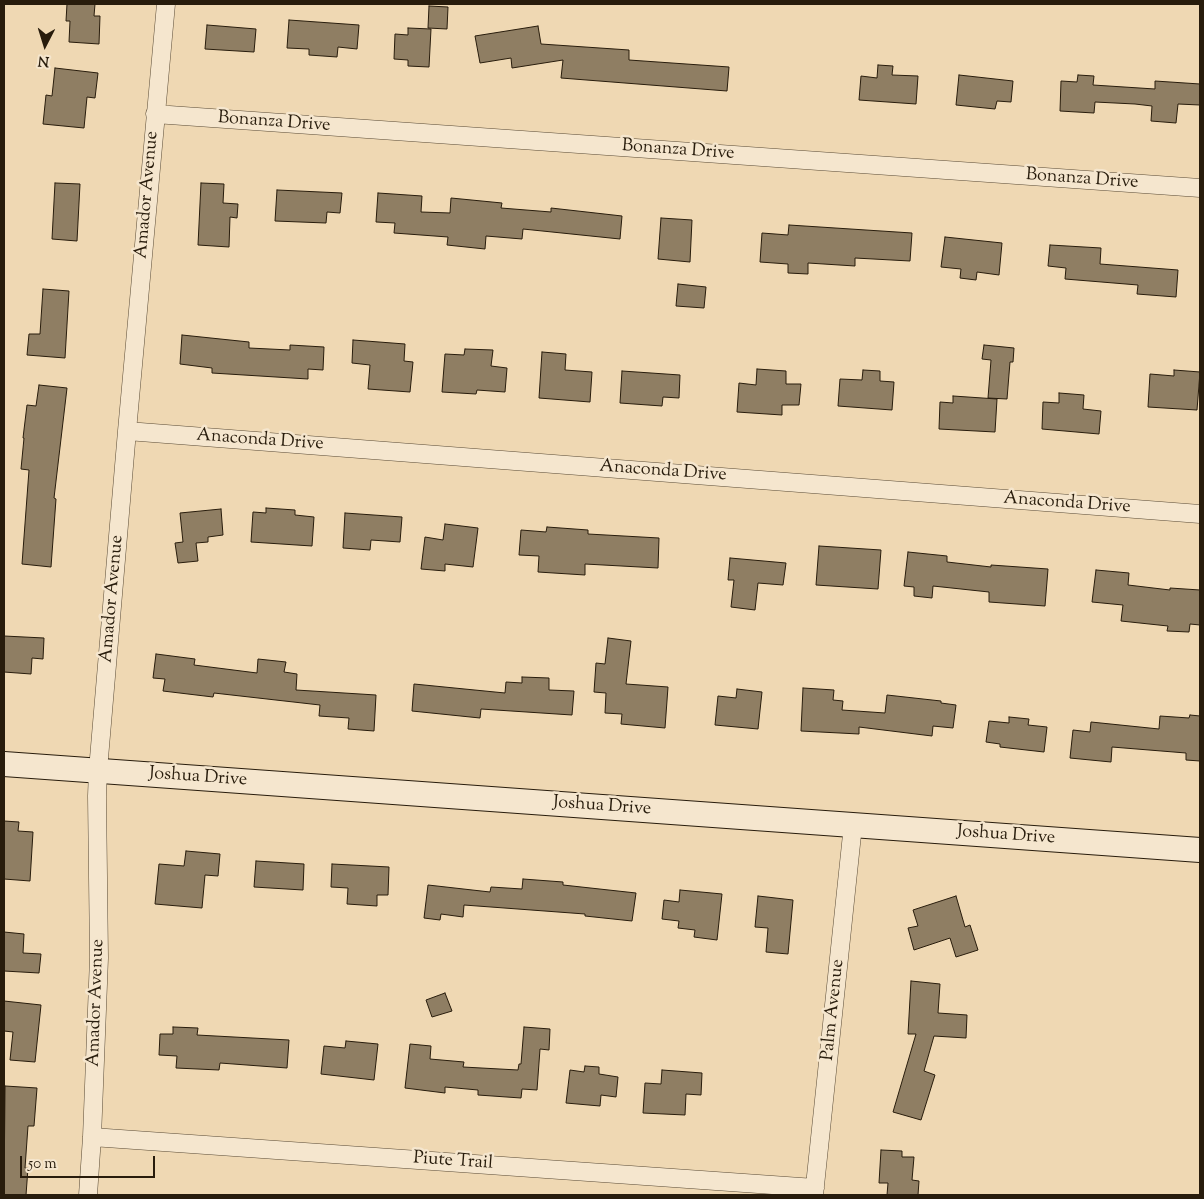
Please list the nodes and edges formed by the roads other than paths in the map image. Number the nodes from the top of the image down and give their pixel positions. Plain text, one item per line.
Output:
1 (166, 4) edge
2 (155, 114) junction
3 (1200, 188) edge
4 (127, 431) junction
5 (1200, 514) edge
6 (4, 764) edge
7 (98, 770) junction
8 (853, 825) junction
9 (1200, 850) edge
10 (92, 1137) junction
11 (814, 1191) edge
12 (88, 1195) edge

1 - 2 street, Amador Avenue
2 - 3 street, Bonanza Drive
2 - 4 street, Amador Avenue
4 - 5 street, Anaconda Drive
4 - 7 street, Amador Avenue
6 - 7 street, Joshua Drive
7 - 8 street, Joshua Drive
7 - 10 street, Amador Avenue
8 - 9 street, Joshua Drive
8 - 11 street, Palm Avenue
10 - 11 street, Piute Trail
10 - 12 street, Amador Avenue

